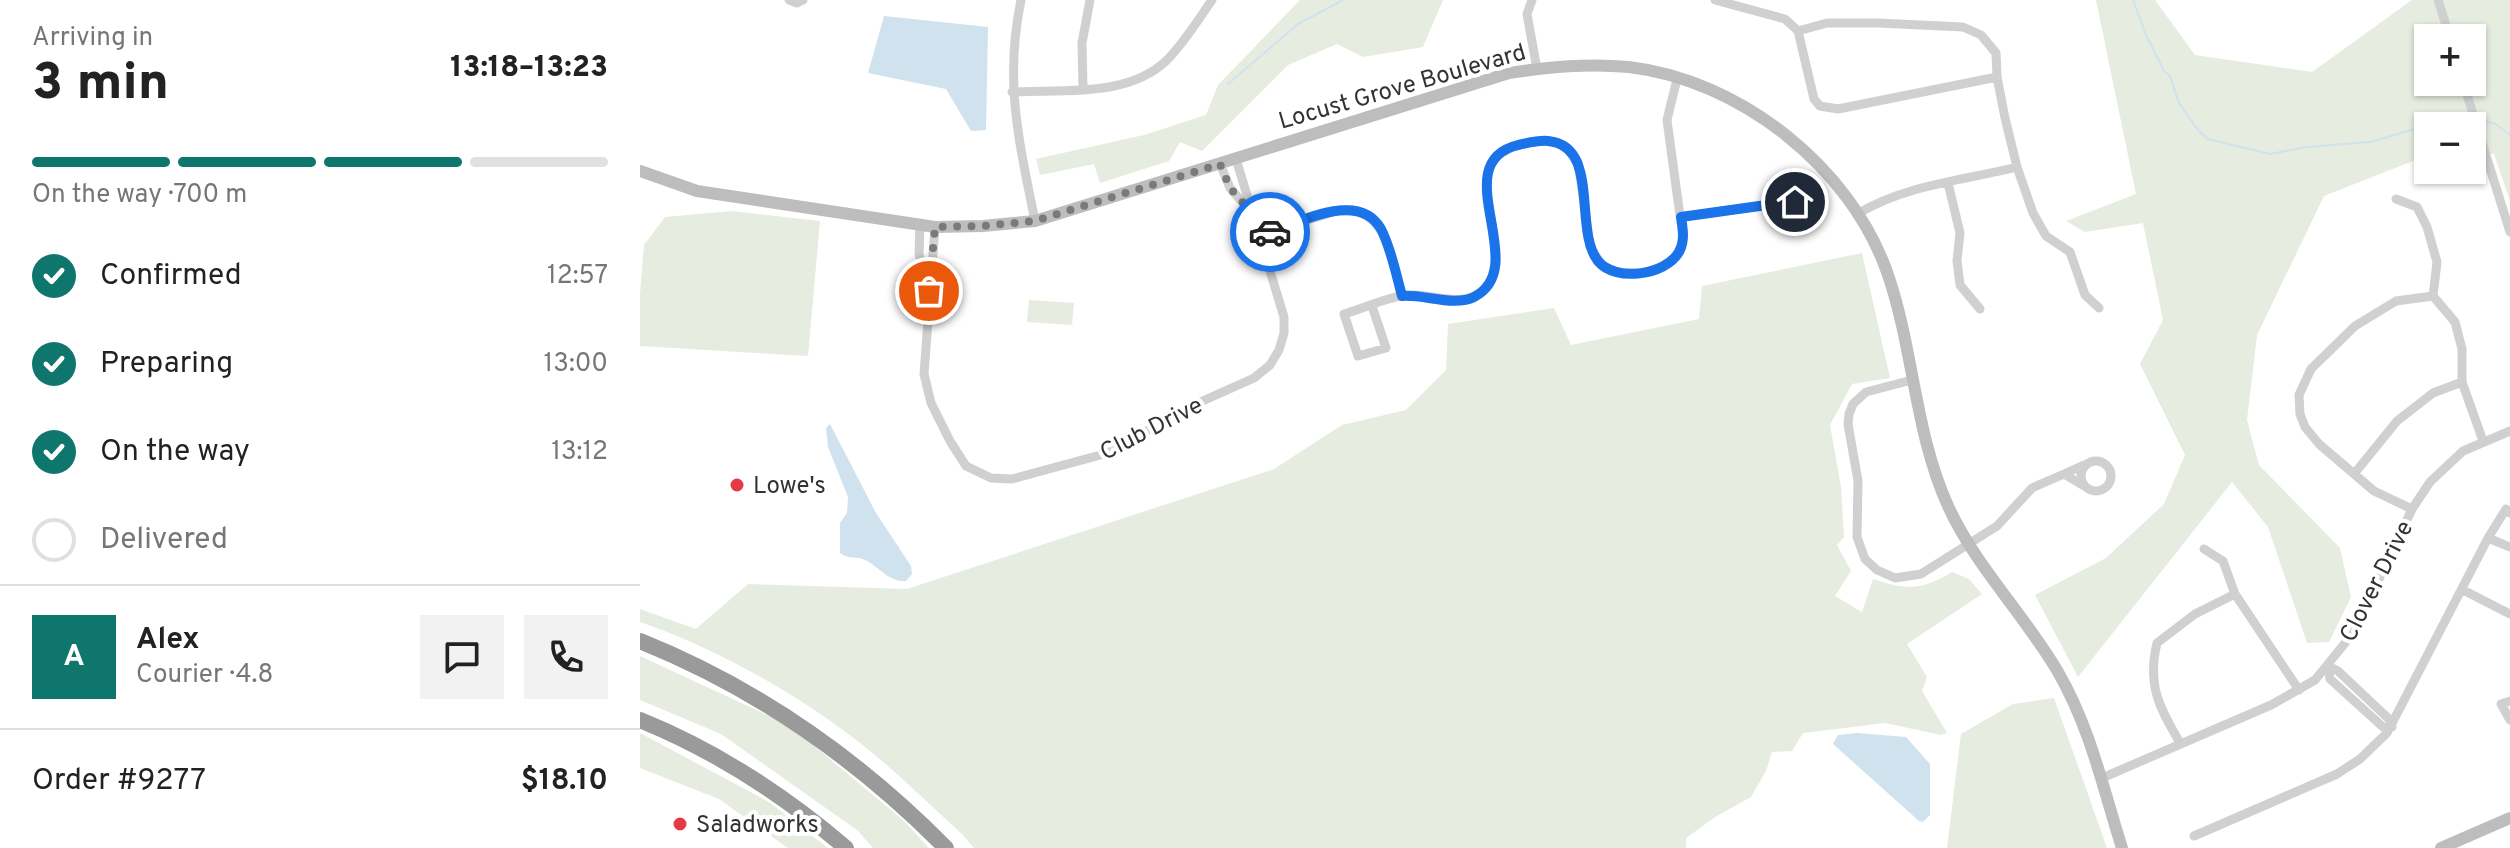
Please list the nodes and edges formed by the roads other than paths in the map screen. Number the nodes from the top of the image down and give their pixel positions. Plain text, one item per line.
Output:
1 (789, 0) edge
2 (803, 0) edge
3 (1021, 0) edge
4 (1090, 0) edge
5 (1212, 0) edge
6 (1532, 0) edge
7 (1715, 0) edge
8 (2438, 0) edge
9 (2446, 24) edge
10 (1798, 31) junction
11 (1537, 69) junction
12 (1997, 77) junction
13 (1677, 79) junction
14 (1083, 88) junction
15 (1012, 92) junction
16 (2467, 96) edge
17 (1236, 159) junction
18 (1220, 164) junction
19 (2017, 167) junction
20 (640, 171) edge
21 (1948, 183) junction
22 (1785, 199) dead end
23 (2396, 199) dead end
24 (1251, 212) junction
25 (1859, 213) junction
26 (1681, 217) junction
27 (1035, 221) junction
28 (920, 225) junction
29 (935, 227) junction
30 (2510, 232) edge
31 (1259, 235) junction
32 (929, 291) junction
33 (1402, 296) junction
34 (2433, 296) junction
35 (1372, 306) junction
36 (2099, 308) dead end
37 (1980, 309) dead end
38 (1912, 380) junction
39 (2462, 382) junction
40 (2510, 431) edge
41 (2483, 441) junction
42 (2087, 464) junction
43 (2064, 474) junction
44 (2354, 474) junction
45 (2086, 487) junction
46 (2412, 509) junction
47 (2510, 513) edge
48 (2488, 538) junction
49 (1969, 545) junction
50 (2510, 547) edge
51 (2204, 549) dead end
52 (2463, 590) junction
53 (2235, 594) junction
54 (2510, 614) edge
55 (640, 641) edge
56 (2328, 666) junction
57 (2299, 690) junction
58 (2510, 701) edge
59 (640, 720) edge
60 (2510, 720) edge
61 (2392, 727) junction
62 (2180, 743) junction
63 (2102, 778) junction
64 (2510, 818) edge
65 (2194, 836) dead end
66 (846, 848) edge
67 (946, 848) edge
68 (2122, 848) edge
69 (2441, 848) edge

1 - 2 street
3 - 15 street
4 - 14 street
5 - 14 street
6 - 11 street
7 - 10 street
8 - 9 street
10 - 12 street
10 - 12 street
11 - 13 street, Locust Grove Boulevard
11 - 17 street, Locust Grove Boulevard
12 - 19 street
13 - 25 street, Locust Grove Boulevard
13 - 26 street
14 - 15 street
15 - 27 street
16 - 30 street
17 - 18 street, Locust Grove Boulevard
17 - 24 street, Club Drive
18 - 24 street
18 - 27 street, Locust Grove Boulevard
19 - 21 street
19 - 36 street
20 - 28 street, Locust Grove Boulevard
21 - 25 street
21 - 37 street
22 - 26 street
23 - 34 street
24 - 31 street, Club Drive
25 - 38 street, Locust Grove Boulevard
26 - 33 street
27 - 29 street, Locust Grove Boulevard
28 - 29 street, Locust Grove Boulevard
28 - 32 street
29 - 32 street, Club Drive
31 - 32 street, Club Drive
31 - 33 street
33 - 35 street
34 - 39 street
34 - 44 street
35 - 35 street
38 - 49 street, Locust Grove Boulevard
38 - 49 street
39 - 41 street
39 - 44 street
40 - 41 street, Clover Drive
41 - 46 street, Clover Drive
42 - 43 street
42 - 45 street
42 - 45 street
43 - 45 street
43 - 49 street
44 - 46 street
46 - 56 street, Clover Drive
47 - 48 street
48 - 50 street
48 - 52 street
49 - 63 street, Locust Grove Boulevard
51 - 53 street
52 - 54 street
52 - 61 street
53 - 57 street
53 - 62 street
55 - 67 highway
56 - 57 street, Clover Drive
56 - 61 street
57 - 62 street, Clover Drive
58 - 60 street
59 - 66 highway
61 - 65 street
62 - 63 street, Clover Drive
63 - 68 street, Locust Grove Boulevard
64 - 69 street

